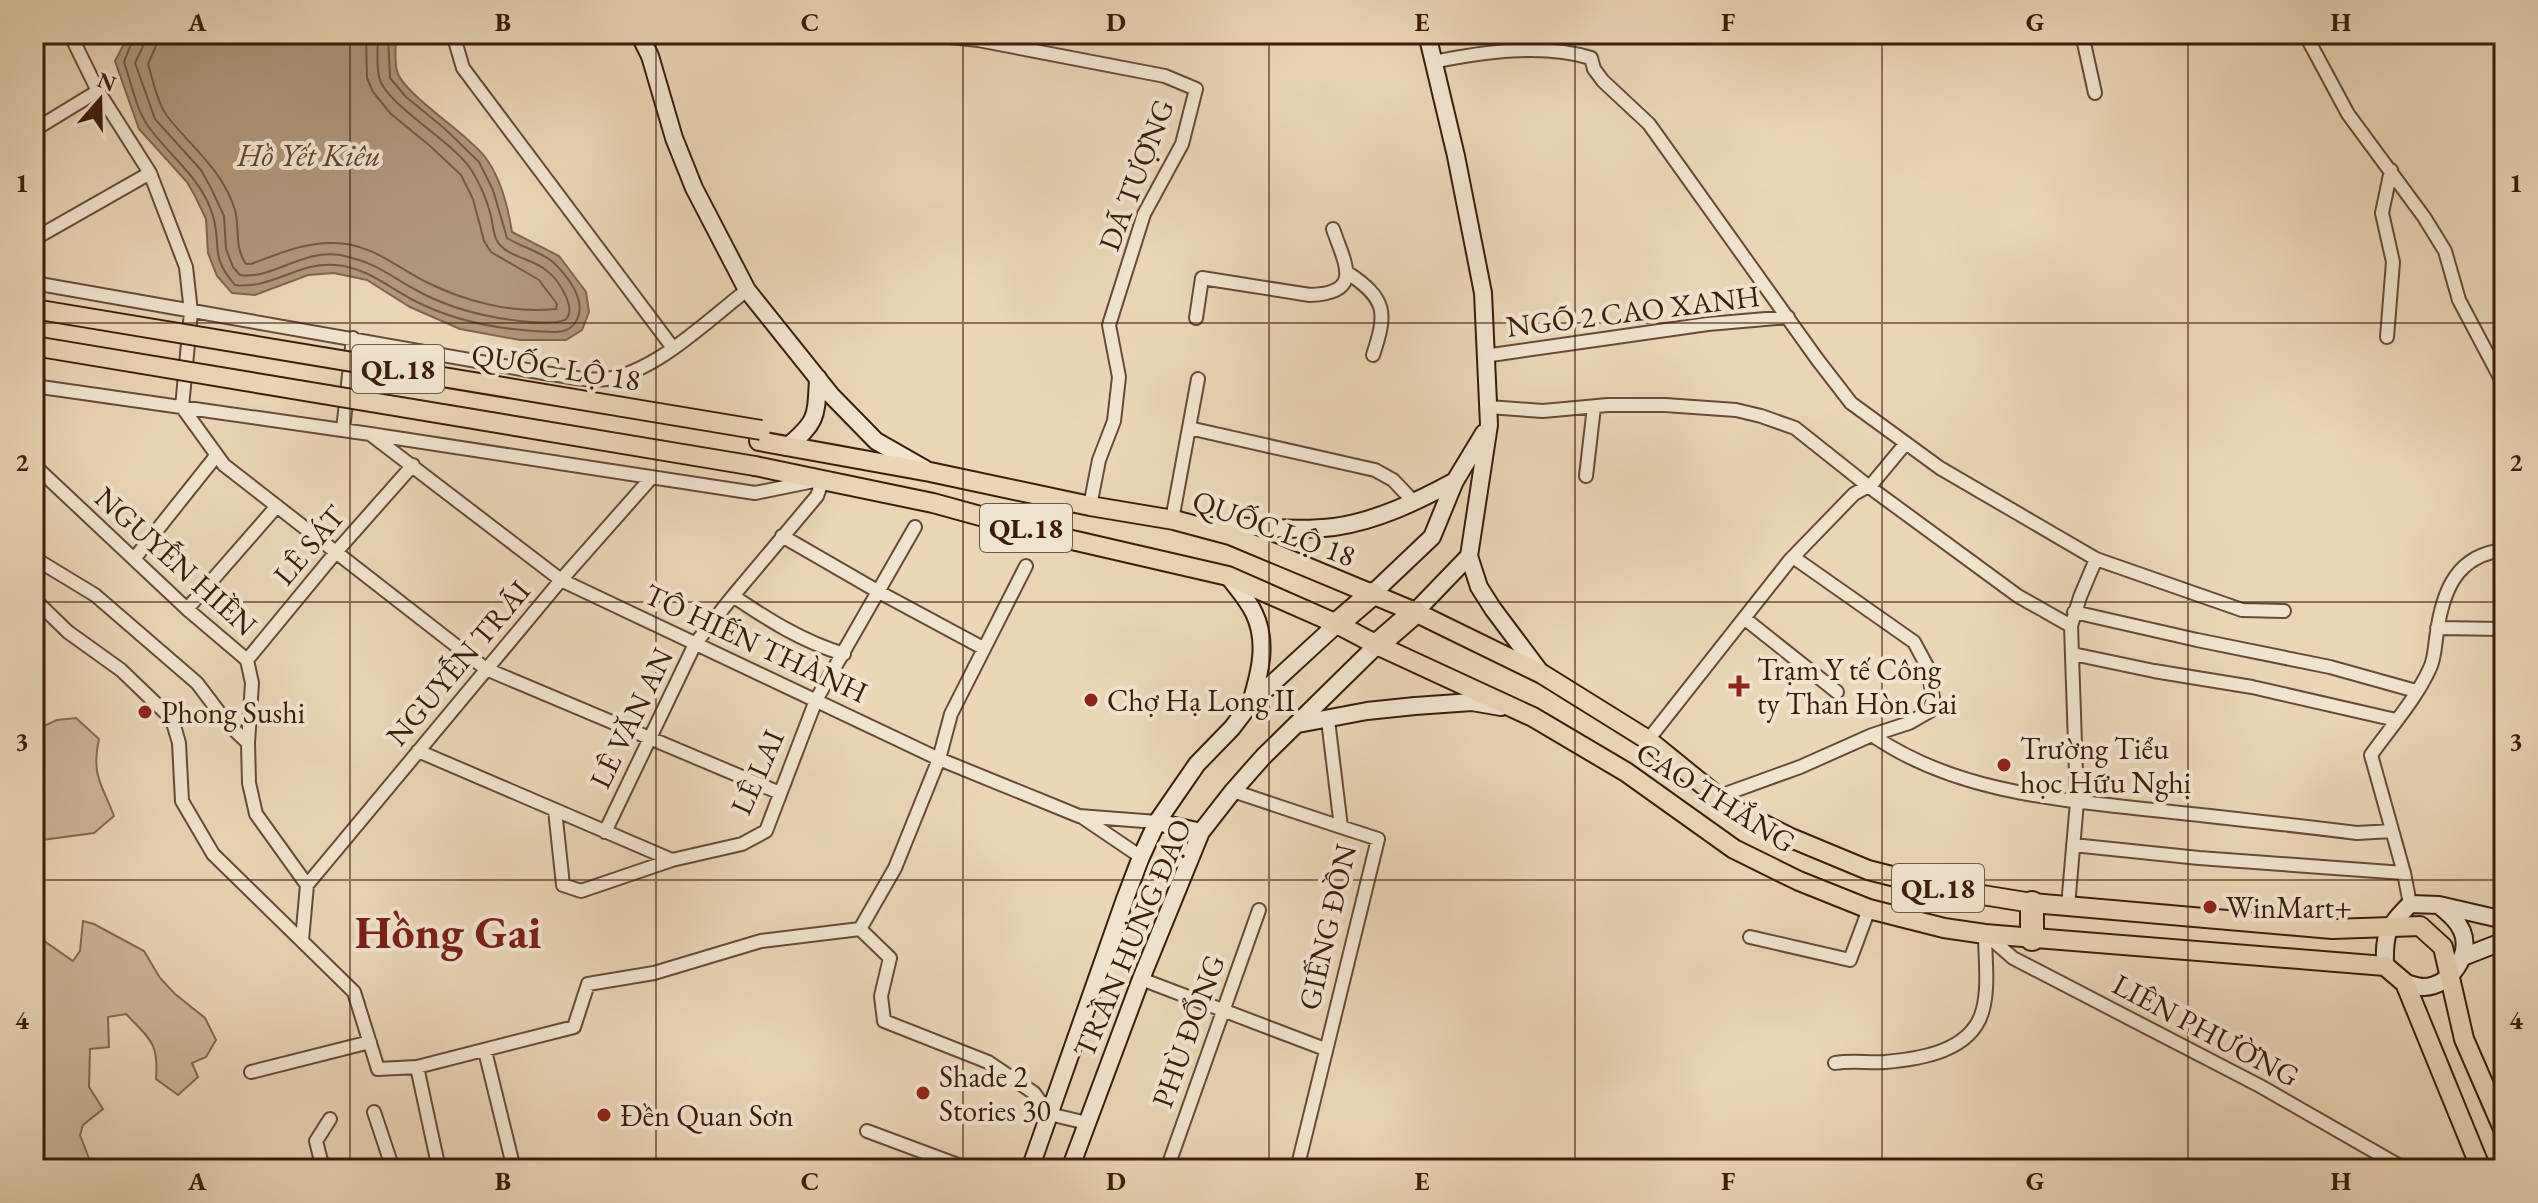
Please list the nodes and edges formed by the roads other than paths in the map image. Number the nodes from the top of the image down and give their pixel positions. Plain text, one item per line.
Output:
1 (70, 34) edge
2 (453, 34) edge
3 (639, 34) edge
4 (922, 34) edge
5 (1427, 34) edge
6 (2082, 34) edge
7 (2305, 34) edge
8 (1433, 62) junction
9 (98, 91) junction
10 (2095, 93) dead end
11 (34, 130) edge
12 (2391, 170) junction
13 (150, 173) junction
14 (1333, 229) dead end
15 (34, 239) edge
16 (1348, 273) junction
17 (34, 283) edge
18 (747, 290) junction
19 (34, 309) edge
20 (191, 312) junction
21 (1788, 317) junction
22 (1196, 318) dead end
23 (34, 320) edge
24 (2387, 337) dead end
25 (353, 338) junction
26 (34, 346) edge
27 (673, 348) junction
28 (1373, 355) dead end
29 (1484, 356) junction
30 (34, 358) edge
31 (818, 378) junction
32 (1198, 379) dead end
33 (2504, 385) edge
34 (34, 386) edge
35 (182, 407) junction
36 (1488, 407) junction
37 (1594, 407) junction
38 (1489, 425) junction
39 (1189, 428) junction
40 (343, 430) junction
41 (370, 434) junction
42 (760, 436) junction
43 (1906, 443) junction
44 (783, 446) junction
45 (216, 456) junction
46 (34, 465) edge
47 (413, 465) junction
48 (754, 472) junction
49 (930, 472) junction
50 (1586, 476) dead end
51 (652, 477) junction
52 (823, 479) junction
53 (1455, 481) junction
54 (1868, 486) junction
55 (1413, 501) junction
56 (277, 506) junction
57 (1090, 506) junction
58 (1172, 520) junction
59 (1198, 526) junction
60 (915, 527) dead end
61 (782, 536) junction
62 (2504, 550) edge
63 (336, 552) junction
64 (1469, 556) junction
65 (1793, 557) junction
66 (34, 558) edge
67 (134, 559) junction
68 (2096, 559) junction
69 (1026, 566) dead end
70 (1228, 576) junction
71 (561, 580) junction
72 (879, 592) junction
73 (1372, 594) junction
74 (733, 596) junction
75 (34, 599) edge
76 (187, 609) junction
77 (2284, 611) dead end
78 (1415, 612) junction
79 (2074, 612) junction
80 (1744, 618) junction
81 (1337, 624) junction
82 (2071, 626) junction
83 (2437, 628) junction
84 (2504, 629) edge
85 (695, 644) junction
86 (1377, 645) junction
87 (983, 648) junction
88 (844, 654) junction
89 (2073, 654) junction
90 (247, 660) junction
91 (486, 669) junction
92 (1542, 674) junction
93 (2416, 691) junction
94 (1837, 692) dead end
95 (816, 700) junction
96 (1251, 703) junction
97 (1533, 717) junction
98 (1328, 720) junction
99 (2396, 720) junction
100 (1298, 724) junction
101 (1872, 735) junction
102 (650, 738) junction
103 (1648, 740) junction
104 (248, 743) junction
105 (418, 751) junction
106 (939, 759) junction
107 (1233, 791) junction
108 (780, 793) junction
109 (1717, 797) junction
110 (2077, 802) junction
111 (555, 810) junction
112 (1079, 816) junction
113 (1157, 822) junction
114 (1341, 827) junction
115 (2392, 831) junction
116 (605, 832) junction
117 (1201, 832) junction
118 (2073, 845) junction
119 (1141, 857) junction
120 (672, 860) junction
121 (2404, 873) junction
122 (307, 885) junction
123 (2032, 903) junction
124 (2410, 904) junction
125 (2439, 905) junction
126 (2068, 906) junction
127 (1869, 909) junction
128 (1259, 910) dead end
129 (2504, 920) edge
130 (2390, 925) junction
131 (860, 929) junction
132 (1985, 934) junction
133 (1750, 937) dead end
134 (2032, 939) junction
135 (302, 940) junction
136 (2504, 941) edge
137 (2463, 957) junction
138 (2385, 966) junction
139 (2449, 977) junction
140 (1141, 979) junction
141 (2405, 983) junction
142 (1223, 1012) junction
143 (370, 1042) junction
144 (1325, 1049) junction
145 (485, 1051) junction
146 (1835, 1063) dead end
147 (417, 1067) junction
148 (251, 1072) dead end
149 (374, 1112) dead end
150 (1049, 1114) junction
151 (330, 1119) dead end
152 (1087, 1123) junction
153 (867, 1131) dead end
154 (2504, 1131) edge
155 (323, 1169) edge
156 (393, 1169) edge
157 (439, 1169) edge
158 (514, 1169) edge
159 (969, 1169) edge
160 (1030, 1169) edge
161 (1070, 1169) edge
162 (1167, 1169) edge
163 (1297, 1169) edge
164 (2405, 1169) edge
165 (2481, 1169) edge

1 - 9 street
2 - 27 street
3 - 18 main road
4 - 57 street, DÃ TƯỢNG
5 - 8 main road
6 - 10 street
7 - 12 street
8 - 21 street
8 - 29 main road
9 - 11 street
9 - 13 street
12 - 24 street
12 - 33 street
13 - 15 street
13 - 20 street
14 - 16 street
16 - 22 street
16 - 28 street
17 - 20 street
18 - 27 street
18 - 31 main road
19 - 42 main road, QUỐC LỘ 18 / QL.18, bridge
20 - 25 street
20 - 35 street
21 - 29 street, NGÕ 2 CAO XANH
21 - 43 street
23 - 42 main road, QUỐC LỘ 18 / QL.18
25 - 27 street
25 - 40 street
26 - 48 main road, QUỐC LỘ 18 / QL.18, bridge
29 - 36 main road
30 - 48 main road, QUỐC LỘ 18 / QL.18
31 - 44 main road
31 - 49 main road
32 - 39 street
34 - 35 street
35 - 40 street
35 - 45 street
36 - 37 street
36 - 38 main road
37 - 50 street
37 - 54 street
38 - 53 main road
38 - 64 main road
39 - 55 street
39 - 58 street
40 - 41 street
41 - 47 street, TÔ HIẾN THÀNH
41 - 51 street
42 - 44 main road, QUỐC LỘ 18 / QL.18
43 - 54 street
43 - 68 street
44 - 49 main road, QUỐC LỘ 18 / QL.18
45 - 56 street
45 - 67 street
46 - 67 street, NGUYỄN HIỀN
47 - 63 street, LÊ SÁT
47 - 71 street, TÔ HIẾN THÀNH
48 - 52 main road, QUỐC LỘ 18 / QL.18
49 - 57 main road, QUỐC LỘ 18 / QL.18
51 - 52 street
51 - 71 street, NGUYỄN TRÃI
52 - 61 street, LÊ VĂN AN
52 - 70 main road, QUỐC LỘ 18 / QL.18
53 - 55 main road
53 - 73 main road
54 - 65 street
54 - 82 street
55 - 59 main road
56 - 63 street
56 - 76 street
57 - 58 main road, QUỐC LỘ 18 / QL.18
58 - 59 main road, QUỐC LỘ 18 / QL.18
59 - 73 main road, QUỐC LỘ 18 / QL.18
60 - 72 street, LÊ LAI
61 - 72 street
61 - 74 street, LÊ VĂN AN
62 - 83 street
63 - 90 street, LÊ SÁT
63 - 91 street
64 - 78 main road
64 - 92 main road
65 - 80 street
65 - 101 street
66 - 104 street
67 - 76 street, NGUYỄN HIỀN
68 - 77 street
68 - 79 street
69 - 87 street
70 - 81 main road, QUỐC LỘ 18 / QL.18
70 - 96 main road
71 - 85 street, TÔ HIẾN THÀNH
71 - 91 street, NGUYỄN TRÃI
72 - 87 street
72 - 88 street, LÊ LAI
73 - 78 main road, QUỐC LỘ 18 / QL.18
73 - 81 highway
74 - 85 street, LÊ VĂN AN
74 - 88 street
75 - 135 street
76 - 90 street, NGUYỄN HIỀN
78 - 86 highway
78 - 92 main road, CAO THẮNG / QL.18
79 - 82 street
79 - 93 street
80 - 94 street
80 - 103 street
81 - 86 main road, QUỐC LỘ 18 / QL.18
81 - 96 main road, TRẦN HƯNG ĐẠO
82 - 89 street
83 - 84 street
83 - 93 street
85 - 95 street, TÔ HIẾN THÀNH
85 - 102 street, LÊ VĂN AN
86 - 97 main road, CAO THẮNG / QL.18
86 - 100 main road, TRẦN HƯNG ĐẠO
87 - 106 street
88 - 95 street, LÊ LAI
89 - 99 street
89 - 110 street
90 - 104 street, NGUYỄN HIỀN
91 - 102 street
91 - 105 street, NGUYỄN TRÃI
92 - 103 main road, CAO THẮNG / QL.18
93 - 99 street
95 - 106 street, TÔ HIẾN THÀNH
95 - 108 street, LÊ LAI
96 - 113 main road, TRẦN HƯNG ĐẠO
97 - 98 main road
97 - 127 main road, CAO THẮNG / QL.18
98 - 100 main road
98 - 114 street, GIẾNG ĐỒN
99 - 115 street
100 - 107 main road, TRẦN HƯNG ĐẠO
101 - 109 street
101 - 110 street
102 - 108 street
102 - 116 street, LÊ VĂN AN
103 - 109 main road, CAO THẮNG / QL.18
104 - 122 street, NGUYỄN HIỀN
105 - 111 street
105 - 122 street, NGUYỄN TRÃI
106 - 112 street, TÔ HIẾN THÀNH
106 - 131 street
107 - 114 street
107 - 117 main road, TRẦN HƯNG ĐẠO
108 - 120 street, LÊ LAI
109 - 123 main road, CAO THẮNG / QL.18
110 - 115 street
110 - 118 street
111 - 116 street
111 - 120 street, LÊ LAI
112 - 113 street, TÔ HIẾN THÀNH
112 - 119 street
113 - 117 main road
113 - 119 main road, TRẦN HƯNG ĐẠO
114 - 144 street, GIẾNG ĐỒN
115 - 121 street
116 - 120 street
117 - 140 main road, TRẦN HƯNG ĐẠO
118 - 121 street
118 - 126 street
119 - 150 main road, TRẦN HƯNG ĐẠO
121 - 124 street
122 - 135 street
123 - 126 main road, CAO THẮNG / QL.18
123 - 134 highway
124 - 125 main road
124 - 130 main road
125 - 129 main road
125 - 137 main road
126 - 130 main road, CAO THẮNG / QL.18
127 - 132 main road, CAO THẮNG / QL.18
127 - 133 street
128 - 142 street, PHÙ ĐỔNG
130 - 138 main road
130 - 139 main road, QL.18
131 - 145 street
131 - 150 street
132 - 134 main road, CAO THẮNG / QL.18
132 - 146 street
132 - 164 street, LIÊN PHƯỜNG
134 - 138 main road, CAO THẮNG / QL.18
135 - 143 street
136 - 137 main road
137 - 139 main road
138 - 141 main road
139 - 141 main road
139 - 154 main road, QL.18
140 - 142 street
140 - 152 main road, TRẦN HƯNG ĐẠO
141 - 165 main road
142 - 144 street
142 - 162 street, PHÙ ĐỔNG
143 - 147 street
143 - 148 street
144 - 163 street, GIẾNG ĐỒN
145 - 147 street
145 - 158 street
147 - 157 street
149 - 156 street
150 - 152 street
150 - 160 main road, TRẦN HƯNG ĐẠO
151 - 155 street
152 - 161 main road, TRẦN HƯNG ĐẠO
153 - 159 street

